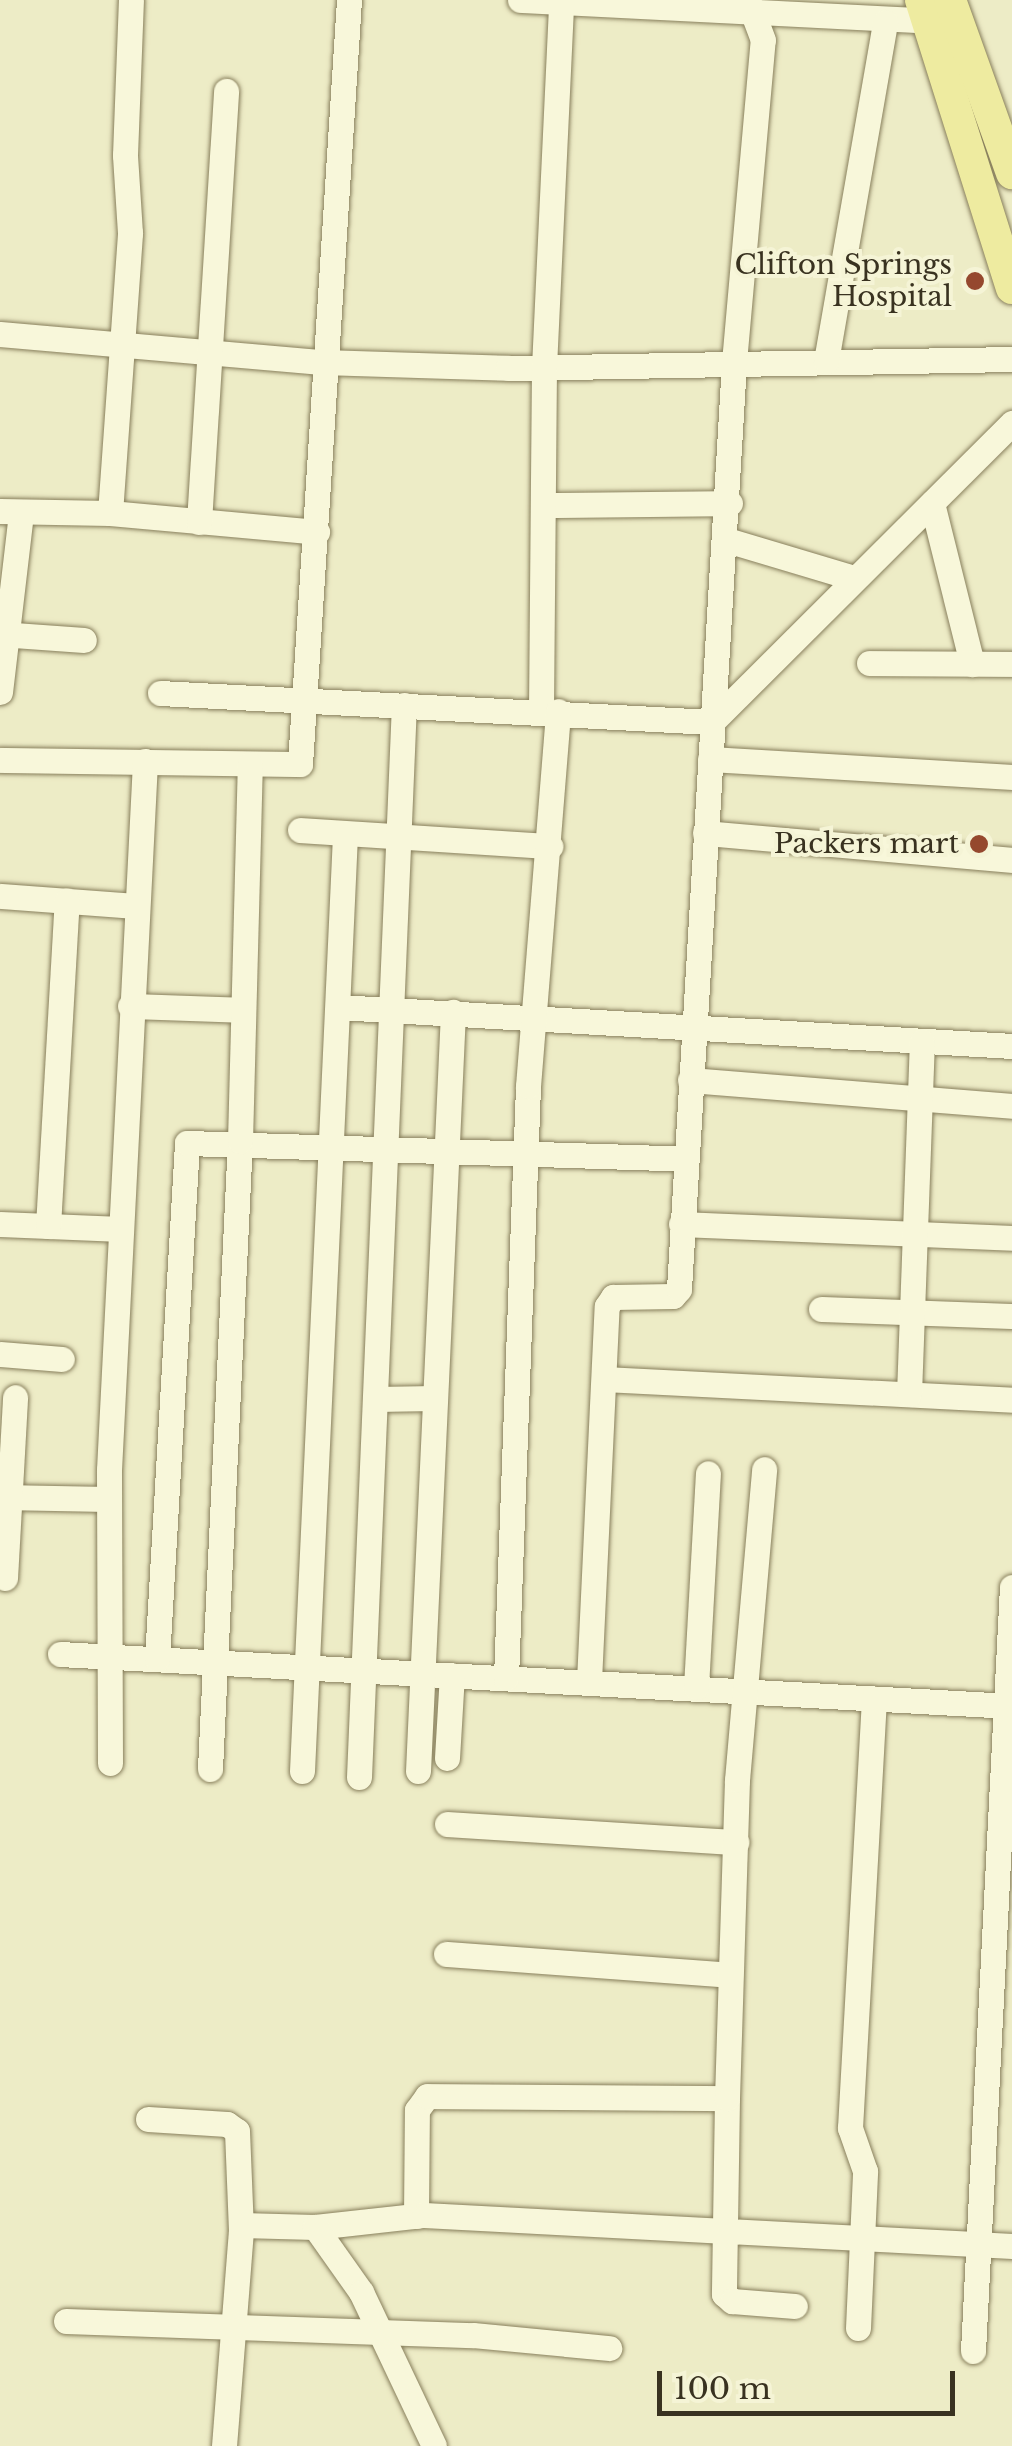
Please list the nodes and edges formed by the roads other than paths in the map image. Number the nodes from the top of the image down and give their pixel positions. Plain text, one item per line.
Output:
1 (131, 0) edge
2 (349, 0) edge
3 (520, 0) edge
4 (561, 1) edge
5 (751, 7) edge
6 (933, 7) edge
7 (885, 22) junction
8 (962, 77) junction
9 (226, 91) dead end
10 (1012, 173) edge
11 (1012, 288) edge
12 (0, 334) edge
13 (119, 340) junction
14 (211, 351) junction
15 (1012, 359) edge
16 (826, 361) junction
17 (322, 362) junction
18 (734, 362) junction
19 (544, 366) junction
20 (1012, 423) edge
21 (730, 502) junction
22 (932, 503) junction
23 (548, 506) junction
24 (10, 512) edge
25 (110, 512) junction
26 (198, 522) junction
27 (317, 532) junction
28 (727, 540) junction
29 (854, 578) junction
30 (4, 634) edge
31 (84, 640) dead end
32 (869, 663) dead end
33 (972, 664) junction
34 (1012, 664) edge
35 (0, 692) edge
36 (160, 693) dead end
37 (306, 698) junction
38 (404, 704) junction
39 (550, 710) junction
40 (712, 722) junction
41 (710, 759) junction
42 (0, 760) edge
43 (145, 761) junction
44 (250, 764) junction
45 (1012, 777) edge
46 (300, 830) dead end
47 (705, 834) junction
48 (345, 836) junction
49 (400, 840) junction
50 (550, 846) junction
51 (1012, 860) edge
52 (0, 896) edge
53 (67, 901) junction
54 (136, 906) junction
55 (130, 1006) junction
56 (338, 1007) junction
57 (394, 1008) junction
58 (242, 1010) junction
59 (452, 1012) junction
60 (533, 1018) junction
61 (694, 1023) junction
62 (922, 1041) junction
63 (1012, 1046) edge
64 (690, 1080) junction
65 (919, 1098) junction
66 (1012, 1106) edge
67 (240, 1140) junction
68 (334, 1143) junction
69 (384, 1149) junction
70 (526, 1149) junction
71 (446, 1152) junction
72 (684, 1159) junction
73 (0, 1224) edge
74 (681, 1224) junction
75 (48, 1226) junction
76 (121, 1229) junction
77 (914, 1234) junction
78 (1012, 1238) edge
79 (821, 1309) dead end
80 (912, 1312) junction
81 (1012, 1316) edge
82 (0, 1354) edge
83 (62, 1359) dead end
84 (604, 1379) junction
85 (909, 1394) junction
86 (15, 1396) dead end
87 (435, 1398) junction
88 (375, 1399) junction
89 (1012, 1400) edge
90 (764, 1470) dead end
91 (708, 1473) dead end
92 (5, 1498) edge
93 (110, 1499) junction
94 (5, 1578) dead end
95 (1012, 1587) edge
96 (60, 1654) dead end
97 (111, 1657) junction
98 (157, 1659) junction
99 (215, 1662) junction
100 (305, 1666) junction
101 (364, 1668) junction
102 (420, 1673) junction
103 (452, 1675) junction
104 (506, 1678) junction
105 (589, 1681) junction
106 (696, 1687) junction
107 (748, 1691) junction
108 (874, 1700) junction
109 (1009, 1706) edge
110 (448, 1758) dead end
111 (110, 1762) dead end
112 (210, 1769) dead end
113 (302, 1771) dead end
114 (418, 1771) dead end
115 (359, 1777) dead end
116 (447, 1824) dead end
117 (736, 1842) junction
118 (446, 1954) dead end
119 (730, 1975) junction
120 (727, 2098) junction
121 (148, 2118) dead end
122 (416, 2216) junction
123 (240, 2225) junction
124 (315, 2227) junction
125 (727, 2230) junction
126 (861, 2234) junction
127 (978, 2244) junction
128 (1012, 2246) edge
129 (795, 2306) dead end
130 (66, 2321) dead end
131 (858, 2328) dead end
132 (235, 2330) junction
133 (379, 2336) junction
134 (609, 2348) dead end
135 (973, 2350) dead end
136 (224, 2446) edge
137 (434, 2446) edge

1 - 13 street
2 - 17 street
3 - 4 street
4 - 5 street
4 - 19 street
5 - 7 street
5 - 18 street
6 - 7 street
6 - 8 main road
7 - 16 street
8 - 10 main road
8 - 11 main road
9 - 14 street
12 - 13 street
13 - 14 street
13 - 25 street
14 - 17 street
14 - 26 street
15 - 16 street
16 - 18 street
17 - 19 street
17 - 27 street
18 - 19 street
18 - 21 street
19 - 23 street
20 - 22 street
21 - 23 street
21 - 28 street
22 - 29 street
22 - 33 street
23 - 39 street
24 - 25 street
24 - 30 street
25 - 26 street
26 - 27 street
27 - 37 street
28 - 29 street
28 - 40 street
29 - 40 street
30 - 31 street
30 - 35 street
32 - 33 street
33 - 34 street
36 - 37 street
37 - 38 street
37 - 44 street
38 - 39 street
38 - 49 street
39 - 40 street
39 - 50 street
40 - 41 street
41 - 45 street
41 - 47 street
42 - 43 street
43 - 44 street
43 - 54 street
44 - 58 street
46 - 48 street
47 - 51 street
47 - 61 street
48 - 49 street
48 - 56 street
49 - 50 street
49 - 57 street
50 - 60 street
52 - 53 street
53 - 54 street
53 - 75 street
54 - 55 street
55 - 58 street
55 - 76 street
56 - 57 street
56 - 68 street
57 - 59 street
57 - 69 street
58 - 67 street
59 - 60 street
59 - 71 street
60 - 61 street
60 - 70 street
61 - 62 street
61 - 64 street
62 - 63 street
62 - 65 street
64 - 65 street
64 - 72 street
65 - 66 street
65 - 77 street
67 - 68 street
67 - 98 street
67 - 99 street
68 - 69 street
68 - 100 street
69 - 71 street
69 - 88 street
70 - 71 street
70 - 72 street
70 - 104 street
71 - 87 street
72 - 74 street
73 - 75 street
74 - 77 street
74 - 84 street
75 - 76 street
76 - 93 street
77 - 78 street
77 - 80 street
79 - 80 street
80 - 81 street
80 - 85 street
82 - 83 street
84 - 85 street
84 - 105 street
85 - 89 street
86 - 92 street
87 - 88 street
87 - 102 street
88 - 101 street
90 - 107 street
91 - 106 street
92 - 93 street
92 - 94 street
93 - 97 street
95 - 109 street
96 - 97 street
97 - 98 street
97 - 111 street
98 - 99 street
99 - 100 street
99 - 112 street
100 - 101 street
100 - 113 street
101 - 102 street
101 - 115 street
102 - 103 street
102 - 114 street
103 - 104 street
103 - 110 street
104 - 105 street
105 - 106 street
106 - 107 street
107 - 108 street
107 - 117 street
108 - 109 street
108 - 126 street
109 - 127 street
116 - 117 street
117 - 119 street
118 - 119 street
119 - 120 street
120 - 122 street
120 - 125 street
121 - 123 street
122 - 124 street
122 - 125 street
123 - 124 street
123 - 132 street
124 - 133 street
125 - 126 street
125 - 129 street
126 - 127 street
126 - 131 street
127 - 128 street
127 - 135 street
130 - 132 street
132 - 133 street
132 - 136 street
133 - 134 street
133 - 137 street

